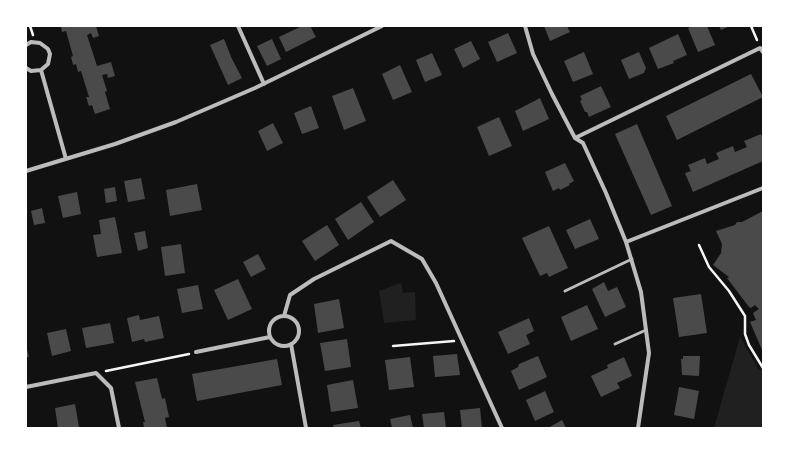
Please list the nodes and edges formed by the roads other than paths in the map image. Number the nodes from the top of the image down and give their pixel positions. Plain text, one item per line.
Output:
1 (238, 26) edge
2 (382, 26) edge
3 (525, 26) edge
4 (26, 45) edge
5 (762, 50) edge
6 (26, 68) edge
7 (41, 70) junction
8 (264, 84) junction
9 (575, 138) junction
10 (66, 159) junction
11 (26, 170) edge
12 (763, 188) edge
13 (626, 242) junction
14 (632, 259) junction
15 (566, 291) dead end
16 (284, 316) junction
17 (646, 330) junction
18 (270, 337) junction
19 (291, 344) junction
20 (615, 344) dead end
21 (196, 352) road end
22 (26, 387) edge
23 (119, 428) edge
24 (306, 428) edge
25 (502, 428) edge
26 (638, 428) edge

1 - 8 street
2 - 8 street
3 - 9 street
4 - 7 street
5 - 9 street
6 - 7 street
7 - 10 street
8 - 10 street
9 - 13 street
10 - 11 street
12 - 13 street
13 - 14 street
14 - 15 lane
14 - 17 street
16 - 18 street
16 - 19 street
16 - 25 street
17 - 20 lane
17 - 26 street
18 - 19 street
18 - 21 street
19 - 24 street
22 - 23 street

